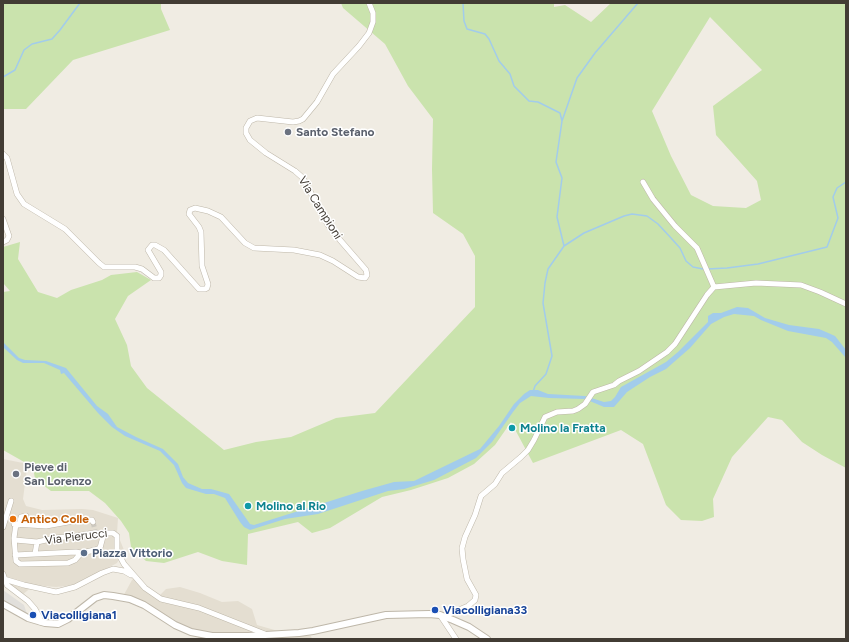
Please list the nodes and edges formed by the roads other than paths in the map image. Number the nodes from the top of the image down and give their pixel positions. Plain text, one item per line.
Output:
1 (369, 3) edge
2 (3, 154) edge
3 (643, 182) dead end
4 (3, 219) edge
5 (3, 242) edge
6 (714, 288) junction
7 (846, 304) edge
8 (11, 501) dead end
9 (6, 507) edge
10 (26, 516) dead end
11 (93, 522) dead end
12 (16, 524) junction
13 (3, 527) edge
14 (104, 533) junction
15 (14, 540) junction
16 (37, 542) junction
17 (81, 553) junction
18 (35, 554) junction
19 (15, 558) junction
20 (4, 576) edge
21 (136, 578) junction
22 (3, 604) edge
23 (442, 616) junction
24 (40, 622) junction
25 (266, 634) junction
26 (456, 639) edge
27 (487, 639) edge

1 - 2 street, Via Campioni
3 - 6 street
4 - 5 street
6 - 7 street
6 - 23 street
8 - 9 street
9 - 13 street
10 - 12 street
11 - 12 street
12 - 15 street
14 - 16 street, Via Pierucci
14 - 17 street
14 - 21 street, Via Pierucci
15 - 16 street, Via Pierucci
15 - 19 street
16 - 18 street
17 - 18 street
17 - 19 street
18 - 19 street
20 - 21 street
20 - 24 street
21 - 25 street
22 - 24 street
23 - 25 street
23 - 26 street
23 - 27 street
24 - 25 street

